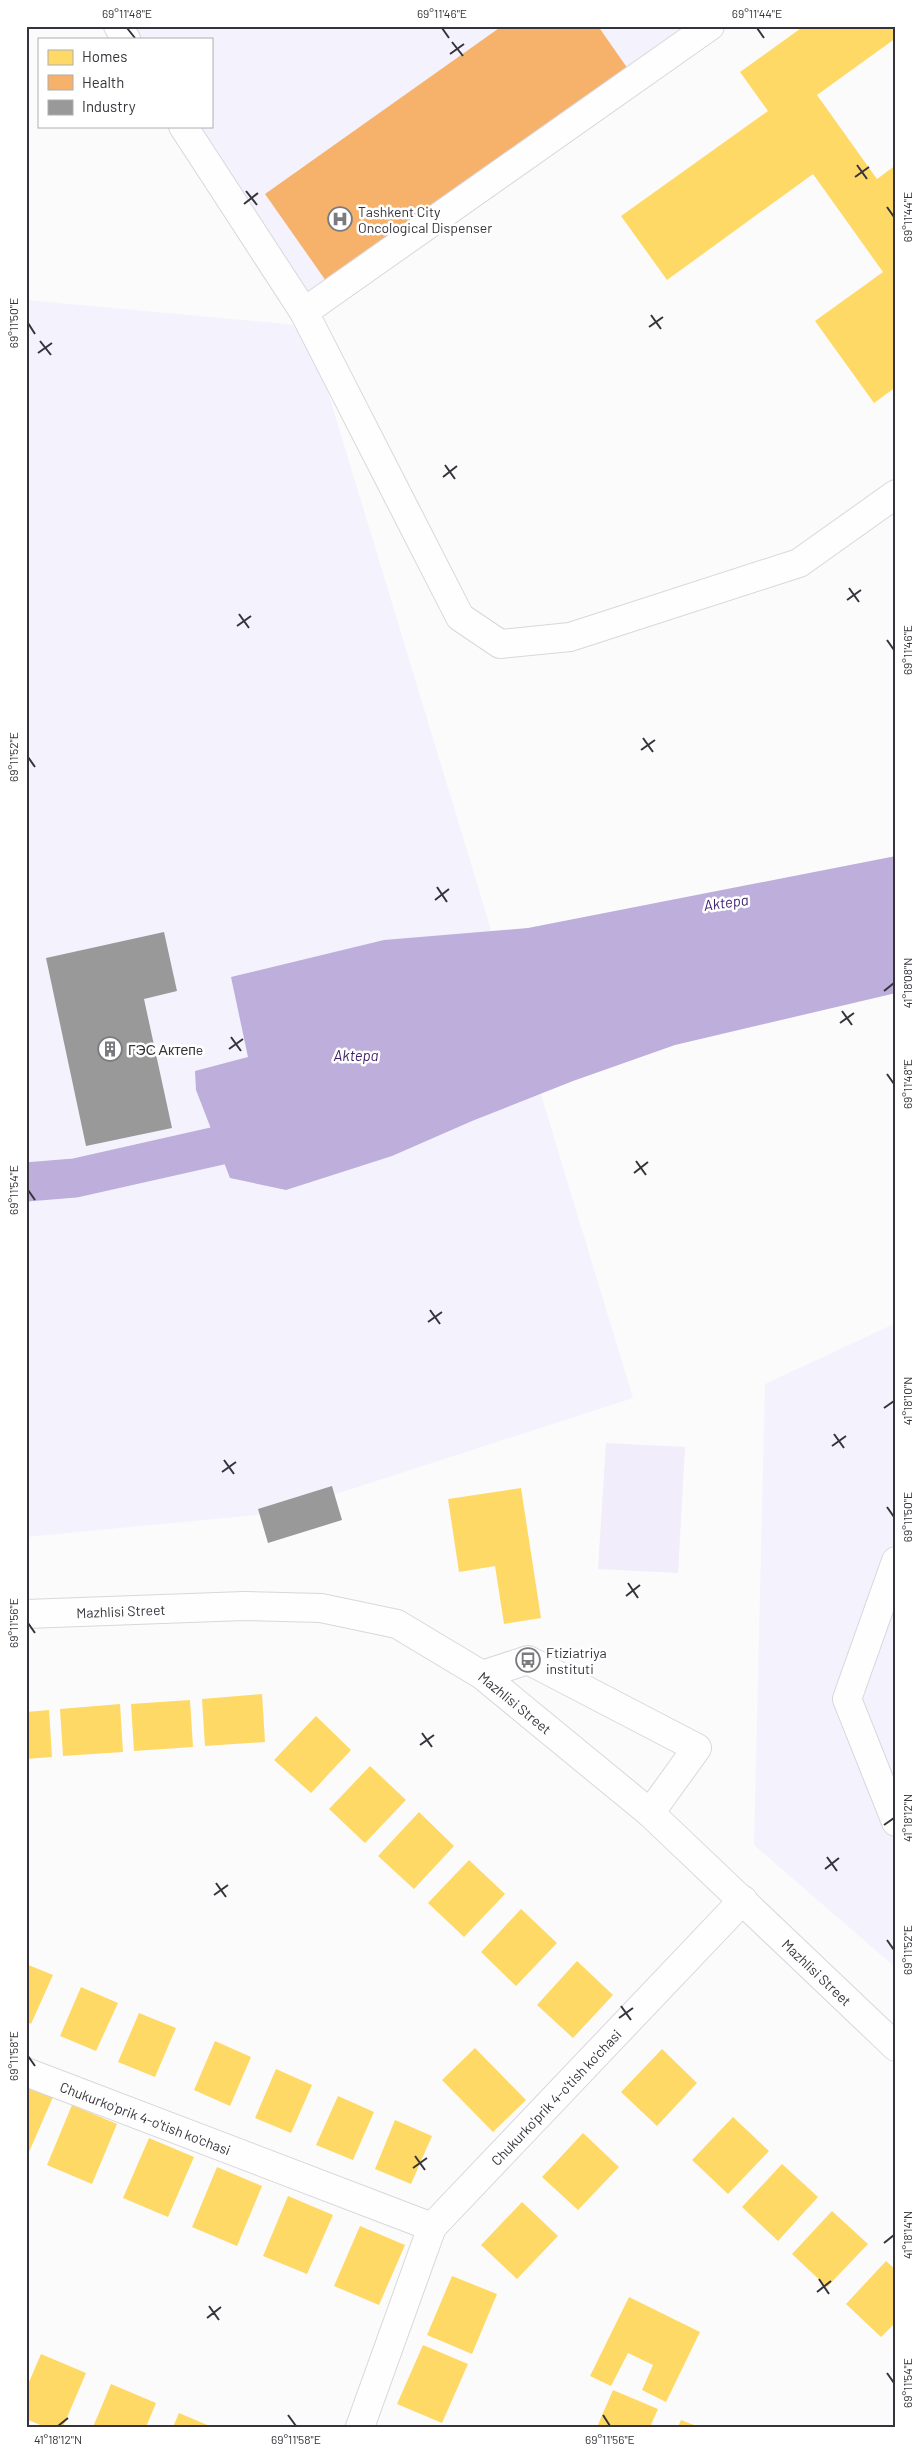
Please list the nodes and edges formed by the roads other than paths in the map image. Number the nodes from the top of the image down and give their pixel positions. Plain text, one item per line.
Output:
1 (118, 26) edge
2 (710, 26) edge
3 (125, 38) edge
4 (184, 128) edge
5 (304, 312) junction
6 (896, 494) edge
7 (896, 1561) edge
8 (26, 1614) edge
9 (482, 1675) junction
10 (650, 1813) junction
11 (896, 1822) edge
12 (743, 1900) junction
13 (896, 2047) edge
14 (26, 2072) edge
15 (432, 2227) junction
16 (360, 2427) edge

1 - 3 street
2 - 5 street
4 - 5 street
5 - 6 street
7 - 11 street
8 - 9 street, Mazhlisi Street
9 - 10 street, Mazhlisi Street
9 - 10 street
10 - 12 street, Mazhlisi Street
12 - 13 street, Mazhlisi Street
12 - 15 street, Chukurko'prik 4-o'tish ko'chasi
14 - 15 street, Chukurko'prik 4-o'tish ko'chasi
15 - 16 street, Chukurko'prik 4-o'tish ko'chasi

